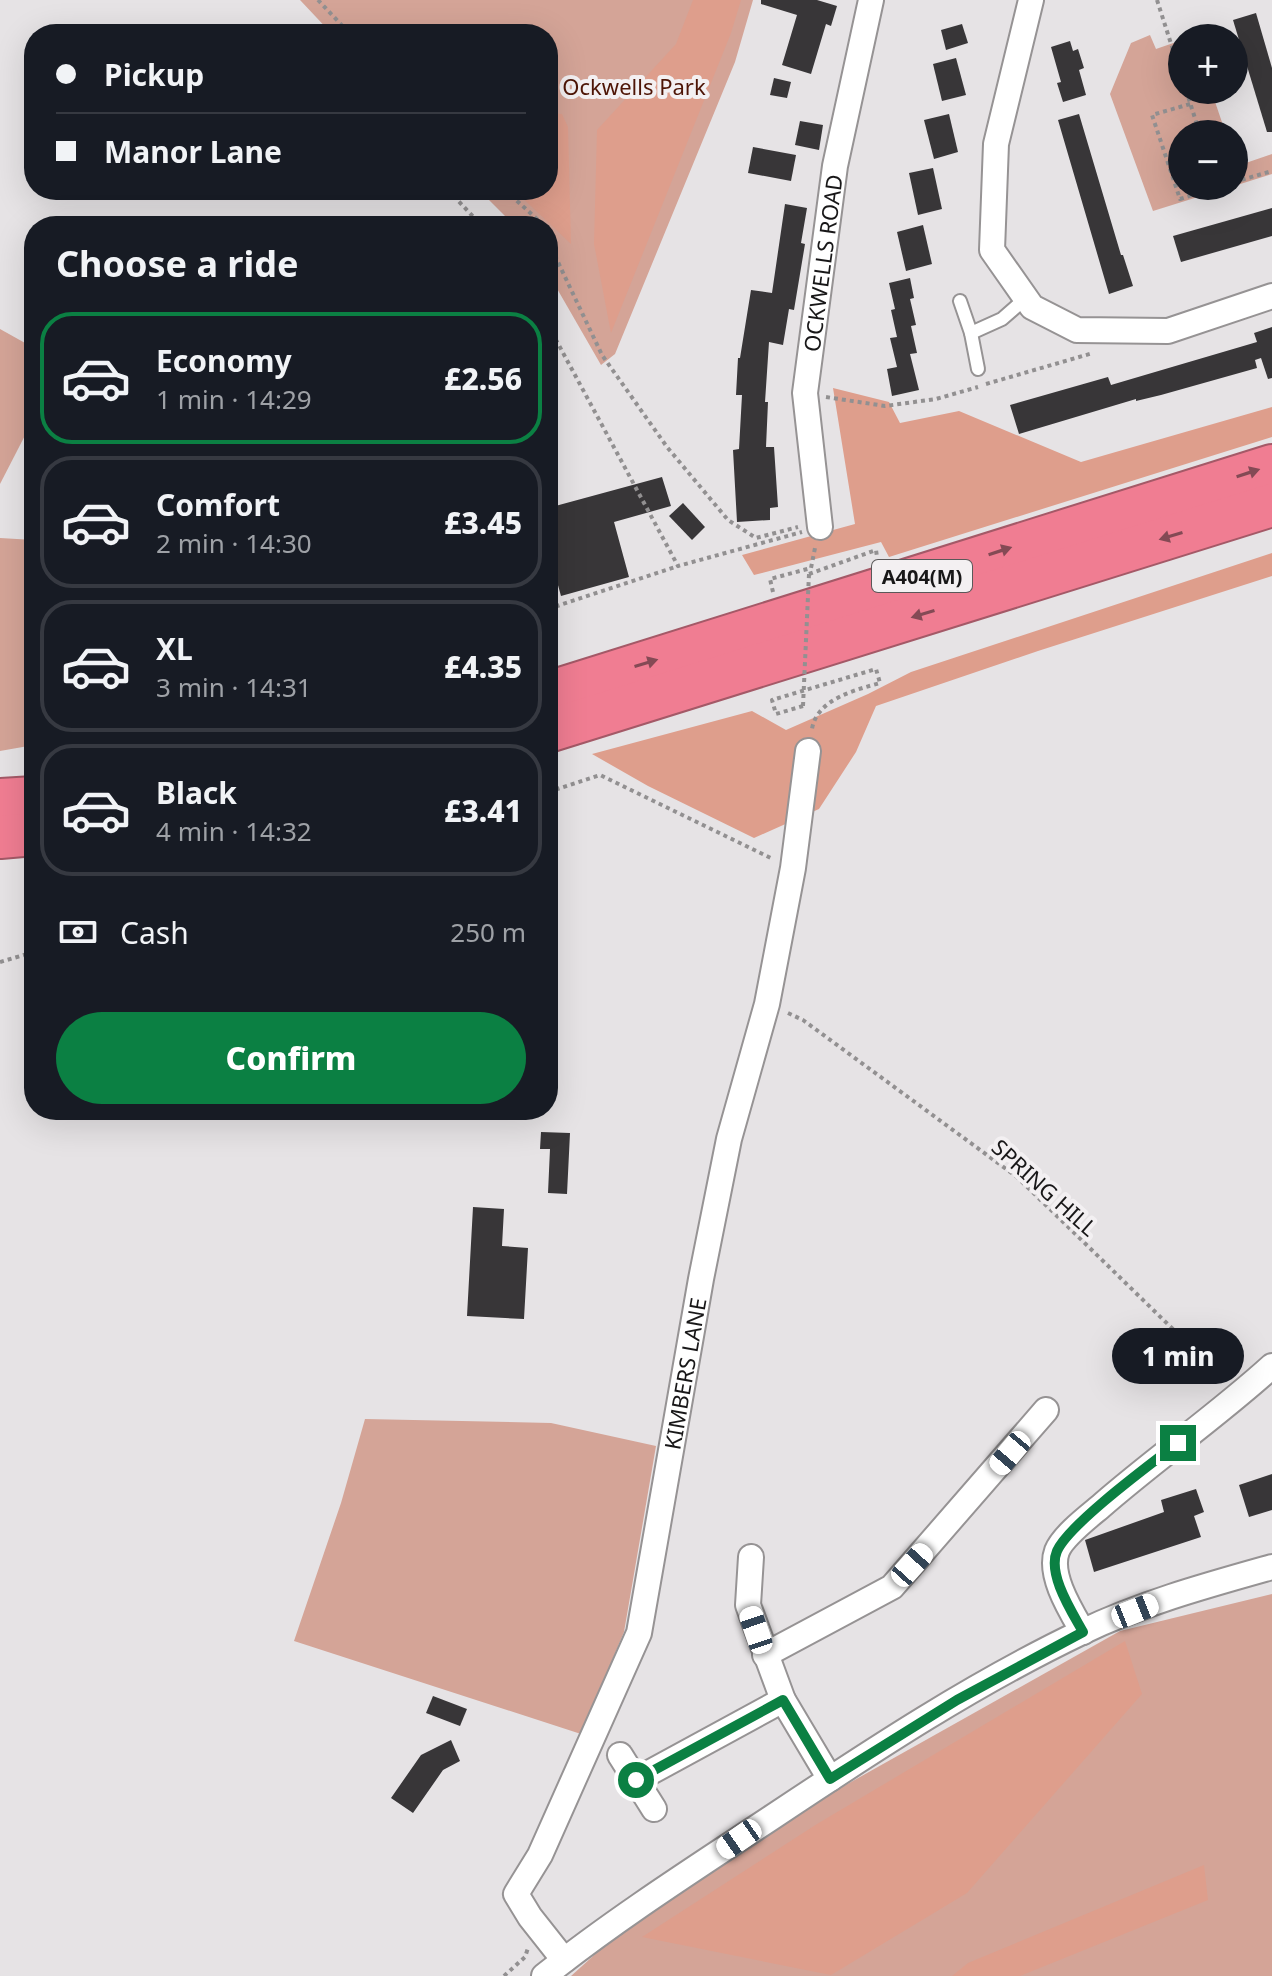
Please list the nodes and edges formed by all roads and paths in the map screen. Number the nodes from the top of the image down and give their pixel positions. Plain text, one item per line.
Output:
1 (318, 0) edge
2 (871, 0) edge
3 (1031, 0) edge
4 (1157, 0) edge
5 (341, 24) edge
6 (1168, 34) edge
7 (1190, 104) joint
8 (1195, 120) edge
9 (1168, 163) edge
10 (1272, 171) edge
11 (1248, 178) edge
12 (457, 200) edge
13 (516, 200) edge
14 (473, 216) edge
15 (534, 216) edge
16 (558, 262) edge
17 (1272, 296) edge
18 (1026, 298) junction
19 (960, 301) dead end
20 (971, 333) junction
21 (558, 344) edge
22 (978, 369) dead end
23 (1272, 466) edge
24 (1272, 505) edge
25 (820, 524) junction
26 (879, 565) dead end
27 (678, 566) junction
28 (819, 582) dead end
29 (804, 586) dead end
30 (774, 594) dead end
31 (558, 606) edge
32 (558, 690) edge
33 (558, 728) edge
34 (808, 751) joint
35 (558, 789) edge
36 (24, 799) edge
37 (0, 800) edge
38 (24, 835) edge
39 (0, 837) edge
40 (793, 868) junction
41 (24, 955) edge
42 (0, 962) edge
43 (767, 1004) junction
44 (1272, 1366) edge
45 (1240, 1394) junction
46 (1046, 1410) dead end
47 (751, 1557) dead end
48 (1272, 1567) edge
49 (1083, 1632) junction
50 (765, 1655) junction
51 (783, 1700) junction
52 (620, 1755) dead end
53 (830, 1779) junction
54 (636, 1780) junction
55 (654, 1809) dead end
56 (564, 1960) junction
57 (544, 1976) edge

1 - 5 path
2 - 25 street, OCKWELLS ROAD
3 - 18 street
4 - 6 path
7 - 8 path
7 - 9 path
10 - 11 path
12 - 14 path
13 - 15 path
16 - 25 path
17 - 18 street
18 - 20 lane
19 - 20 lane
20 - 22 lane
21 - 27 path
32 -> 23 highway, A404(M)
24 -> 33 highway, A404(M)
25 - 27 path
25 - 30 path
26 - 34 path, bridge
27 - 31 path
28 - 29 path, bridge
34 - 40 street, KIMBERS LANE
35 - 40 path
36 - 37 highway
38 - 39 highway
40 - 43 street, KIMBERS LANE
41 - 42 path
43 - 45 path, SPRING HILL
43 - 56 street, KIMBERS LANE
44 - 45 street
45 - 49 street
46 - 50 street
47 - 50 street
48 - 49 street
49 - 53 street
50 - 51 street
51 - 53 street
51 - 54 street
52 - 54 street
53 - 56 street
54 - 55 street
56 - 57 street

